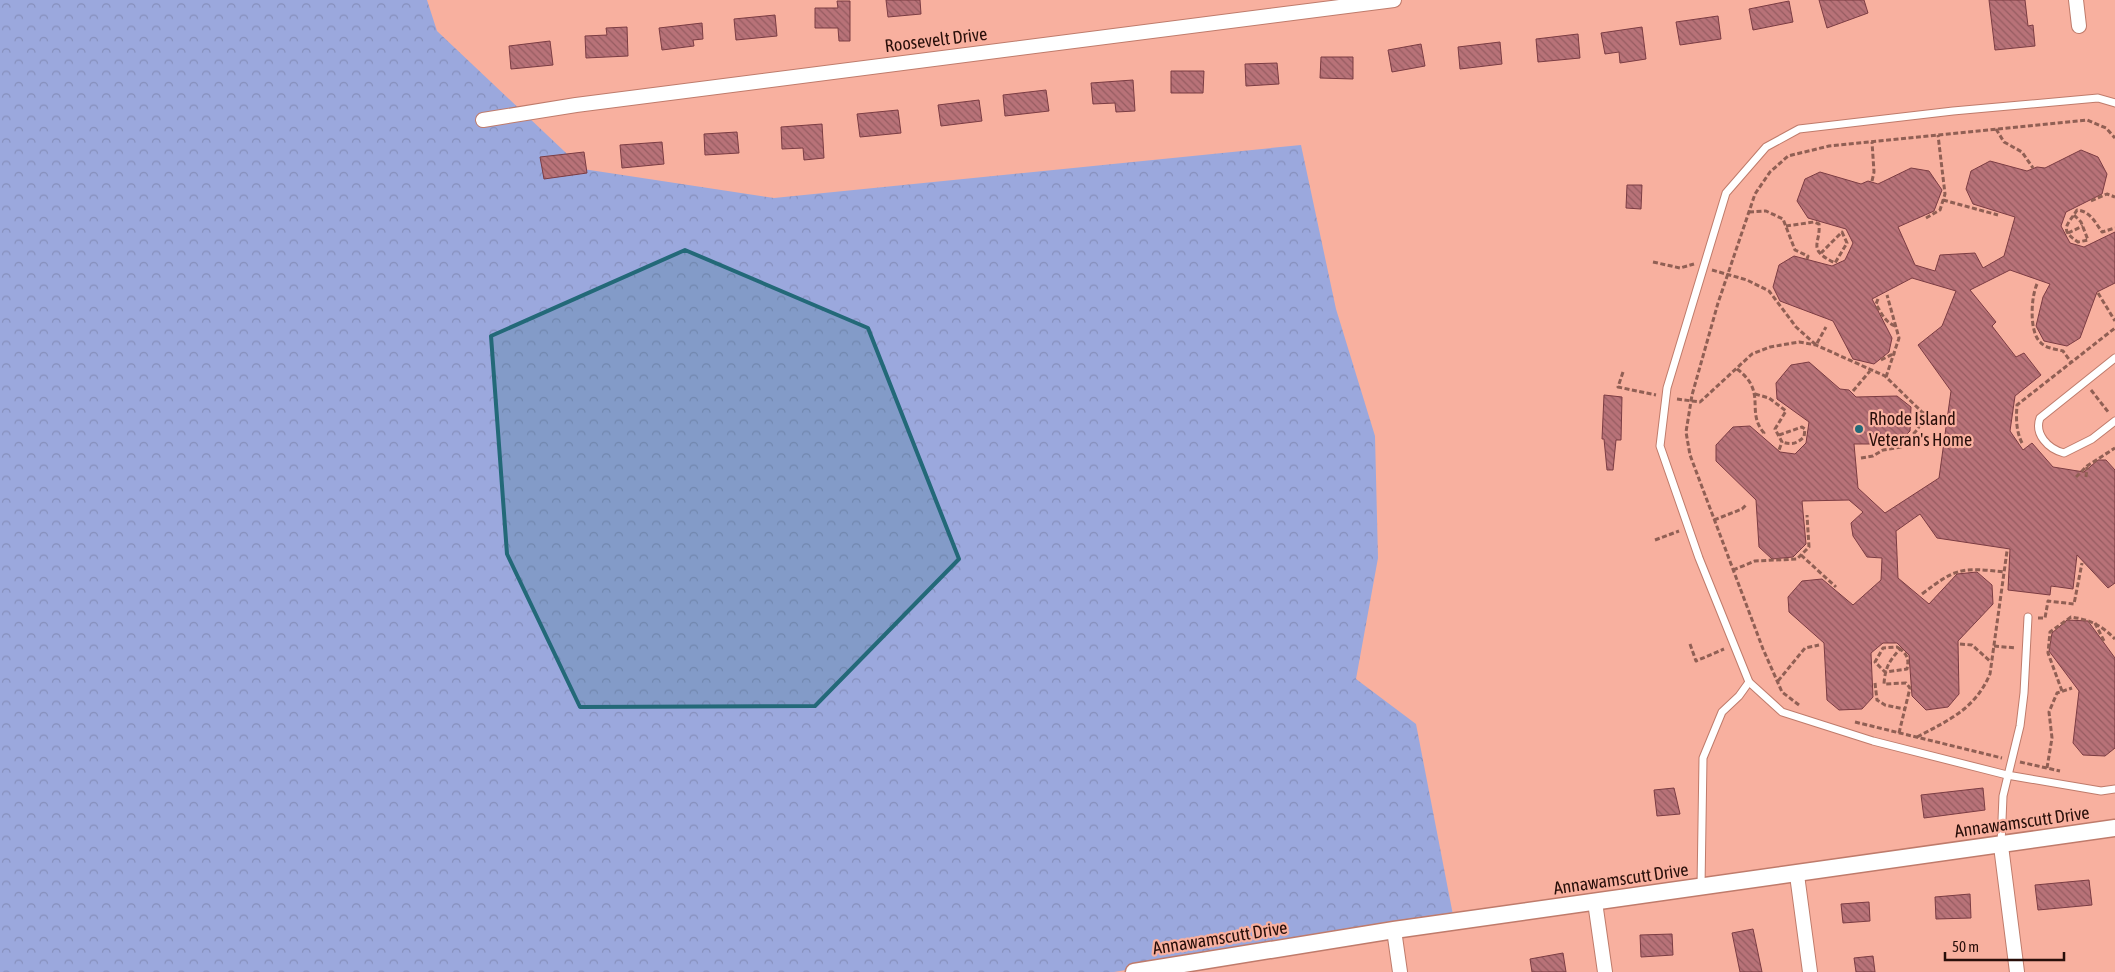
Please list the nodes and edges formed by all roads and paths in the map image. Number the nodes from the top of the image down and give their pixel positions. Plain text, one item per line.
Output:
1 (1394, 0) edge
2 (2076, 0) edge
3 (2079, 26) dead end
4 (2115, 103) edge
5 (484, 120) dead end
6 (1996, 129) junction
7 (1938, 135) junction
8 (2115, 138) edge
9 (1872, 142) junction
10 (2033, 168) dead end
11 (1872, 182) dead end
12 (2115, 197) edge
13 (1943, 200) junction
14 (2091, 201) dead end
15 (1749, 212) junction
16 (2074, 214) junction
17 (1998, 215) dead end
18 (1926, 218) dead end
19 (1786, 226) junction
20 (2083, 226) junction
21 (2115, 228) edge
22 (2068, 233) junction
23 (1822, 253) junction
24 (1807, 259) dead end
25 (1653, 262) dead end
26 (1704, 268) junction
27 (1728, 274) junction
28 (2037, 284) dead end
29 (2098, 293) dead end
30 (1887, 295) dead end
31 (1878, 299) dead end
32 (2115, 321) edge
33 (1895, 326) junction
34 (1826, 327) dead end
35 (2114, 330) edge
36 (1816, 345) junction
37 (1895, 352) junction
38 (2115, 358) edge
39 (1881, 360) dead end
40 (2071, 362) junction
41 (1737, 368) junction
42 (1870, 371) junction
43 (1623, 372) dead end
44 (1886, 377) junction
45 (2085, 382) junction
46 (1853, 391) dead end
47 (1755, 394) junction
48 (1666, 397) junction
49 (1690, 402) junction
50 (1926, 415) junction
51 (2115, 421) edge
52 (1944, 422) dead end
53 (1762, 435) dead end
54 (1778, 435) junction
55 (1782, 442) junction
56 (2022, 443) dead end
57 (2114, 449) edge
58 (1780, 450) dead end
59 (1861, 458) dead end
60 (2086, 466) junction
61 (2076, 477) dead end
62 (2086, 477) dead end
63 (1747, 504) dead end
64 (1807, 515) dead end
65 (1714, 520) junction
66 (1688, 528) junction
67 (1655, 540) dead end
68 (2007, 551) dead end
69 (1801, 555) junction
70 (2082, 563) dead end
71 (1733, 570) junction
72 (2004, 572) junction
73 (1836, 587) dead end
74 (1922, 594) dead end
75 (2046, 615) dead end
76 (2028, 617) dead end
77 (2095, 622) junction
78 (2115, 639) edge
79 (2104, 641) dead end
80 (1690, 644) dead end
81 (1960, 644) dead end
82 (1734, 645) junction
83 (1819, 646) dead end
84 (1994, 646) junction
85 (2027, 649) junction
86 (1900, 650) junction
87 (1992, 662) junction
88 (1885, 672) junction
89 (1778, 681) junction
90 (1749, 682) junction
91 (1875, 683) dead end
92 (2072, 688) dead end
93 (2062, 691) junction
94 (1805, 709) dead end
95 (1904, 710) junction
96 (1850, 721) dead end
97 (1899, 733) junction
98 (1916, 737) junction
99 (2011, 761) junction
100 (2047, 768) junction
101 (2064, 772) dead end
102 (2007, 775) junction
103 (2115, 789) edge
104 (2115, 828) edge
105 (2001, 846) junction
106 (1797, 875) junction
107 (1701, 888) junction
108 (1595, 902) junction
109 (1394, 930) junction
110 (1206, 966) edge
111 (1134, 972) edge
112 (1400, 972) edge
113 (1605, 972) edge
114 (1810, 972) edge
115 (2016, 972) edge

1 - 5 street, Roosevelt Drive
2 - 3 street
4 - 26 lane
6 - 7 path
6 - 8 path
6 - 10 path
7 - 9 path
7 - 13 path
9 - 11 path
9 - 15 path
12 - 14 path
13 - 17 path
13 - 18 path
15 - 19 path
15 - 27 path
16 - 20 path
16 - 21 path
16 - 22 path
19 - 23 path
19 - 24 path
20 - 22 path
20 - 22 path
23 - 23 path
25 - 26 path
26 - 27 path
26 - 48 lane
27 - 36 path
27 - 49 path
28 - 40 path
29 - 32 path
30 - 33 path
31 - 33 path
33 - 37 path
34 - 36 path
35 - 40 path
36 - 41 path
36 - 42 path
37 - 39 path
37 - 44 path
38 - 45 lane
40 - 56 path
41 - 47 path
41 - 49 path
42 - 44 path
42 - 46 path
43 - 48 path
44 - 50 path
45 - 51 path
45 - 51 lane
47 - 53 path
47 - 54 path
48 - 49 path
48 - 66 lane
49 - 65 path
50 - 52 path
50 - 59 path
54 - 55 path
54 - 55 path
55 - 58 path
57 - 60 path
60 - 61 path
60 - 62 path
63 - 65 path
64 - 69 path
65 - 71 path
66 - 67 path
66 - 82 lane
68 - 72 path
69 - 71 path
69 - 73 path
70 - 75 path
71 - 89 path
72 - 74 path
72 - 84 path
76 - 85 lane
77 - 78 path
77 - 79 path
77 - 93 path
80 - 82 path
81 - 87 path
82 - 90 lane
83 - 89 path
84 - 85 path
84 - 87 path
85 - 99 lane
86 - 88 path
86 - 88 path
86 - 88 path
87 - 98 path
88 - 95 path
89 - 94 path
90 - 102 lane
90 - 107 lane
91 - 95 path
92 - 93 path
93 - 100 path
95 - 97 path
96 - 97 path
97 - 98 path
98 - 99 path
99 - 100 path
99 - 102 lane
100 - 101 path
102 - 103 lane
102 - 105 lane
104 - 105 street, Annawamscutt Drive
105 - 106 street, Annawamscutt Drive
105 - 115 street
106 - 107 street, Annawamscutt Drive
106 - 114 street
107 - 108 street, Annawamscutt Drive
108 - 109 street, Annawamscutt Drive
108 - 113 street
109 - 110 street, Annawamscutt Drive
109 - 112 street
110 - 111 street, Annawamscutt Drive

